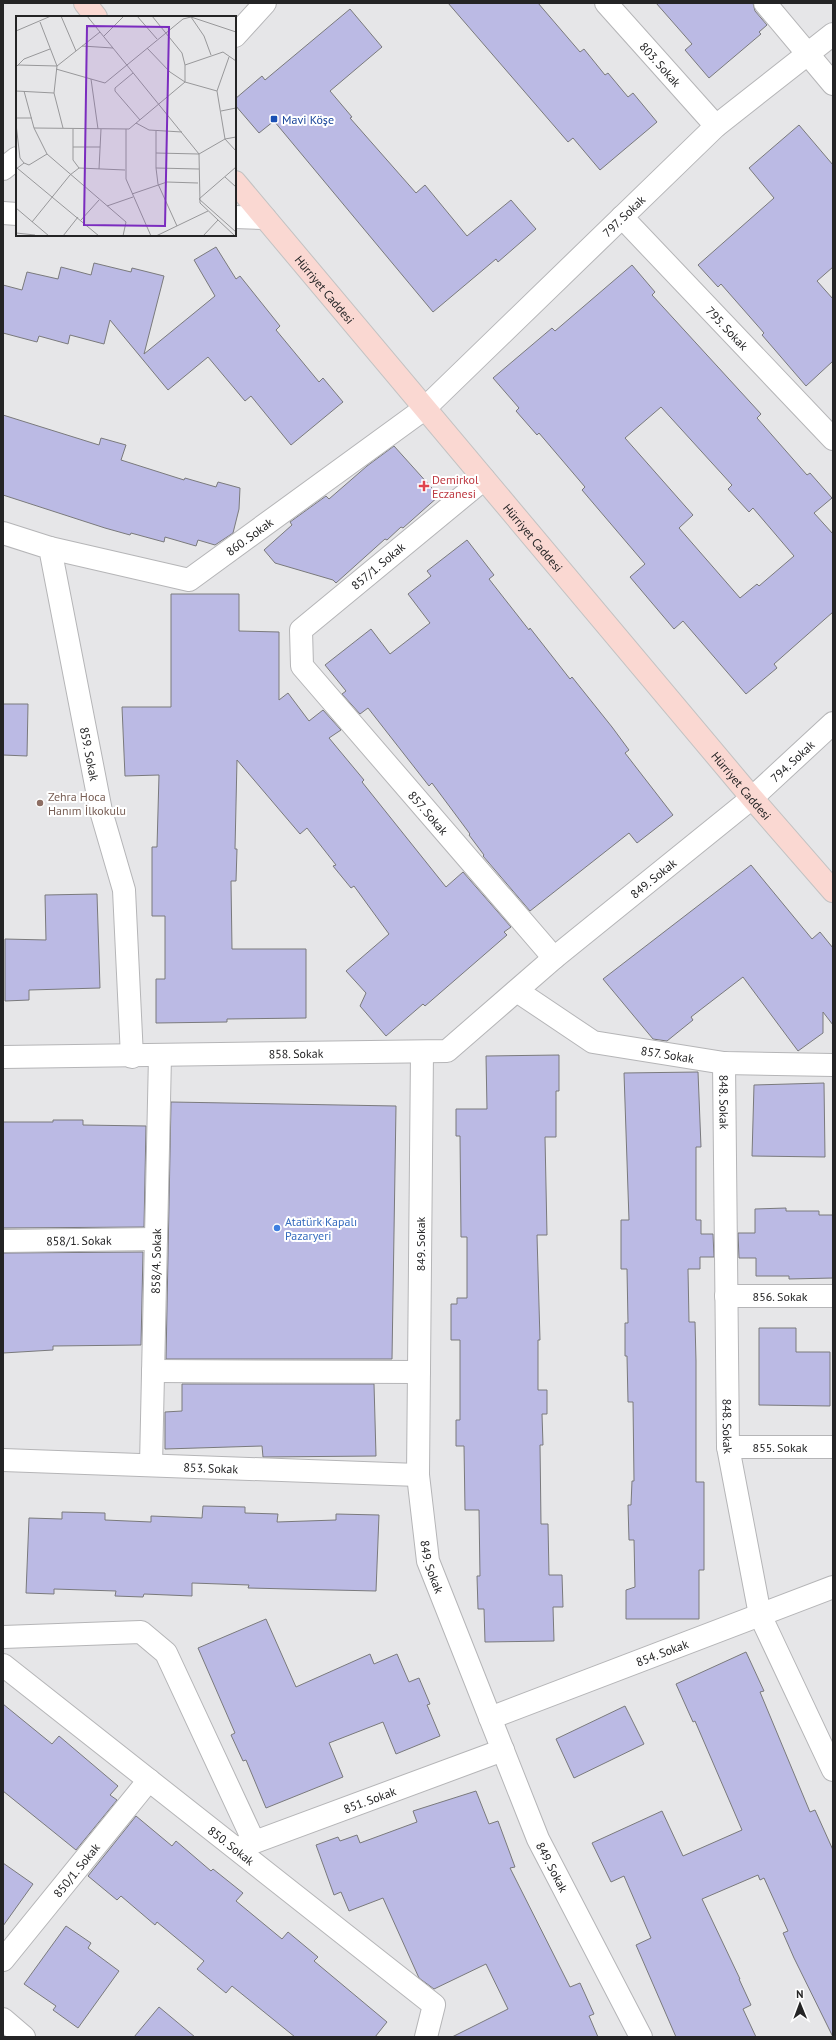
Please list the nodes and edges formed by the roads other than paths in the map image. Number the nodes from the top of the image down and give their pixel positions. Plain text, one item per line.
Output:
1 (85, 3) edge
2 (266, 3) edge
3 (606, 3) edge
4 (765, 3) edge
5 (95, 16) edge
6 (833, 34) edge
7 (236, 35) edge
8 (808, 54) junction
9 (833, 84) edge
10 (716, 126) junction
11 (16, 159) edge
12 (3, 169) edge
13 (236, 183) edge
14 (3, 213) edge
15 (16, 214) edge
16 (622, 217) junction
17 (236, 218) edge
18 (265, 218) junction
19 (424, 409) junction
20 (833, 439) edge
21 (484, 479) junction
22 (3, 533) edge
23 (50, 548) junction
24 (302, 666) joint
25 (833, 723) edge
26 (752, 798) junction
27 (833, 891) edge
28 (554, 958) junction
29 (517, 991) junction
30 (422, 1052) junction
31 (160, 1056) junction
32 (3, 1057) edge
33 (132, 1057) junction
34 (724, 1063) junction
35 (833, 1065) edge
36 (156, 1238) junction
37 (3, 1241) edge
38 (726, 1296) junction
39 (833, 1296) edge
40 (153, 1371) junction
41 (419, 1372) junction
42 (728, 1447) junction
43 (833, 1447) edge
44 (3, 1460) edge
45 (151, 1465) junction
46 (418, 1474) junction
47 (833, 1587) edge
48 (760, 1615) junction
49 (3, 1637) edge
50 (3, 1665) edge
51 (490, 1718) junction
52 (503, 1750) junction
53 (833, 1770) edge
54 (149, 1780) junction
55 (245, 1845) junction
56 (3, 1960) edge
57 (3, 2018) edge
58 (24, 2037) edge
59 (426, 2037) edge
60 (641, 2037) edge

1 - 5 main road
2 - 7 street
3 - 10 street, 803. Sokak
4 - 8 street
6 - 8 street, 797. Sokak
8 - 9 street
8 - 10 street, 797. Sokak
10 - 16 street, 797. Sokak
11 - 12 street
13 - 18 main road, Hürriyet Caddesi
14 - 15 street
16 - 19 street, 797. Sokak
16 - 20 street, 795. Sokak
17 - 18 street
18 - 19 main road, Hürriyet Caddesi
19 - 21 main road, Hürriyet Caddesi
19 - 23 street, 860. Sokak
21 - 24 street, 857/1. Sokak
21 - 26 main road, Hürriyet Caddesi
22 - 23 street
23 - 33 street, 859. Sokak
24 - 28 street, 857. Sokak
25 - 26 street, 794. Sokak
26 - 27 main road, Hürriyet Caddesi
26 - 28 street, 849. Sokak
28 - 29 street, 858. Sokak
29 - 30 street, 858. Sokak
29 - 34 street, 857. Sokak
30 - 31 street, 858. Sokak
30 - 41 street, 849. Sokak
31 - 33 street, 858. Sokak
31 - 36 street, 858/4. Sokak
32 - 33 street, 858. Sokak
34 - 35 street, 857. Sokak
34 - 38 street, 848. Sokak
36 - 37 street, 858/1. Sokak
36 - 40 street, 858/4. Sokak
38 - 39 street, 856. Sokak
38 - 42 street, 848. Sokak
40 - 41 street
40 - 45 street, 858/4. Sokak
41 - 46 street, 849. Sokak
42 - 43 street, 855. Sokak
42 - 48 street, 848. Sokak
44 - 45 street, 853. Sokak
45 - 46 street, 853. Sokak
46 - 51 street, 849. Sokak
47 - 48 street, 854. Sokak
48 - 51 street, 854. Sokak
48 - 53 street, 848. Sokak
49 - 55 street
50 - 54 street, 850. Sokak
51 - 52 street, 849. Sokak
52 - 55 street, 851. Sokak
52 - 60 street, 849. Sokak
54 - 55 street, 850. Sokak
54 - 56 street, 850/1. Sokak
55 - 59 street, 850. Sokak
57 - 58 street

